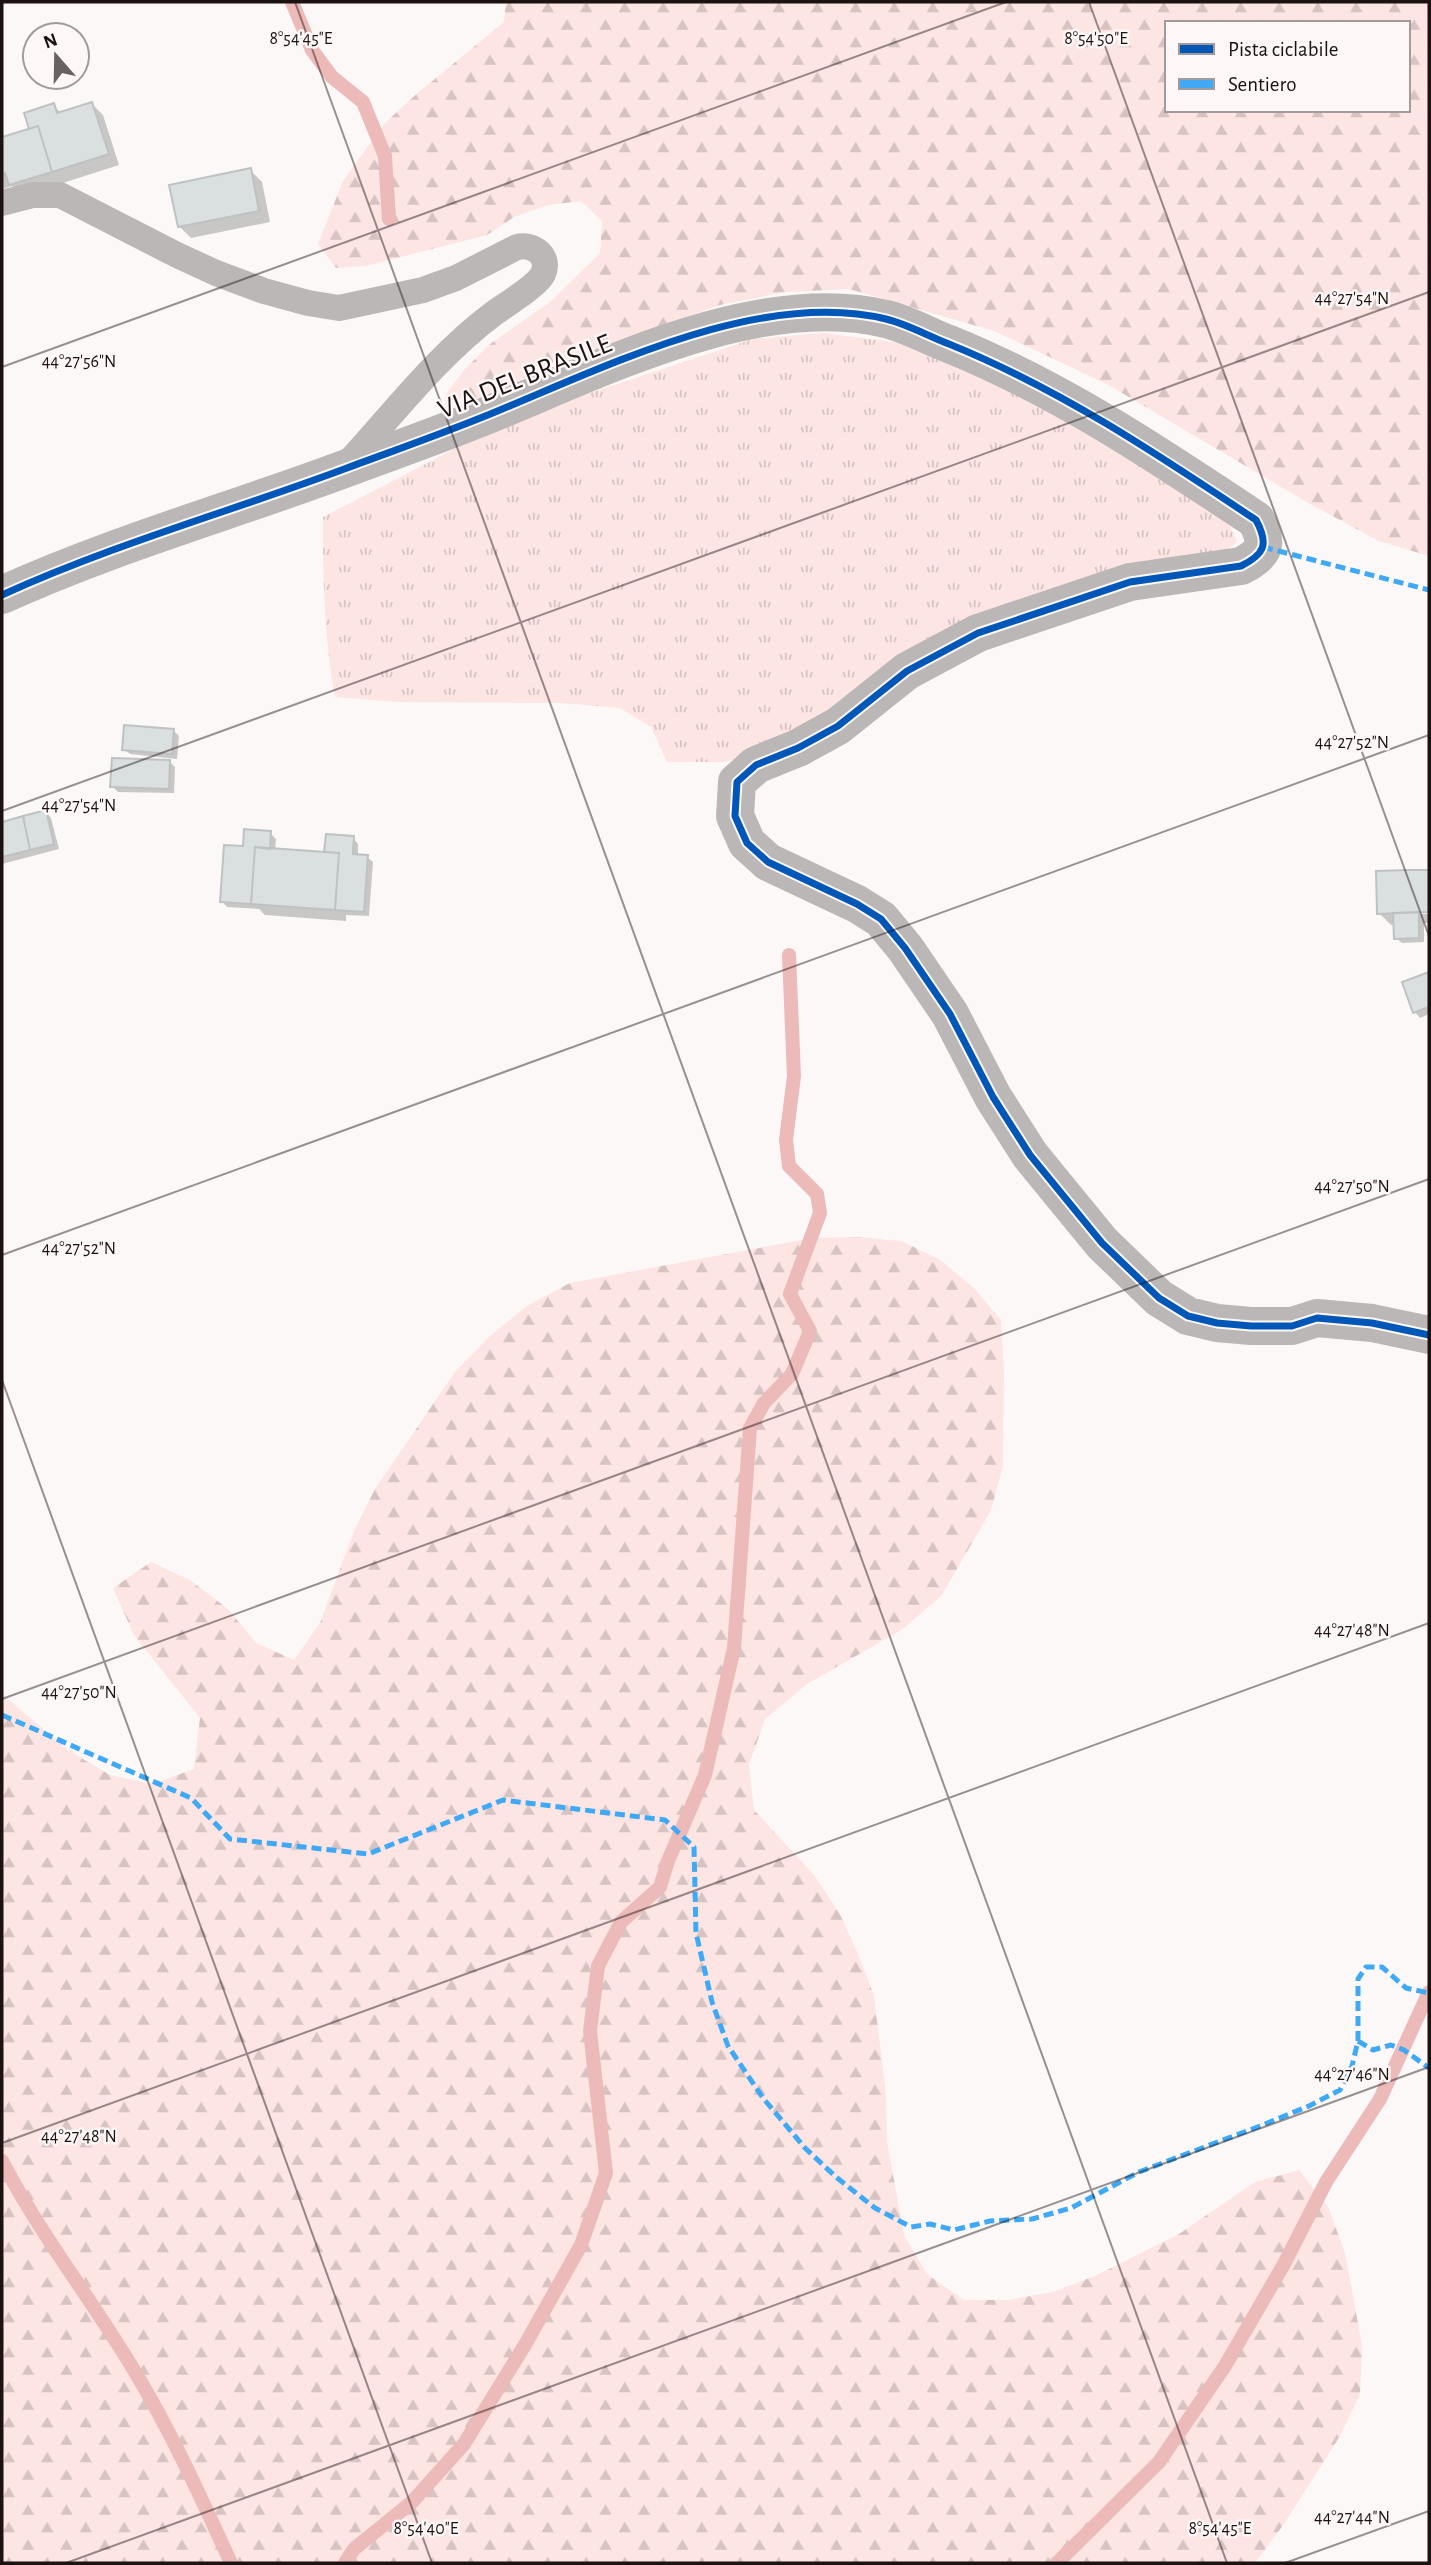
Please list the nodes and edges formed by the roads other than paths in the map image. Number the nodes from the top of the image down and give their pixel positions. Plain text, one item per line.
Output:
1 (2, 203) edge
2 (341, 470) junction
3 (2, 595) edge
4 (1429, 1335) edge

1 - 2 lane
2 - 3 street, VIA DEL BRASILE
2 - 4 street, VIA DEL BRASILE

